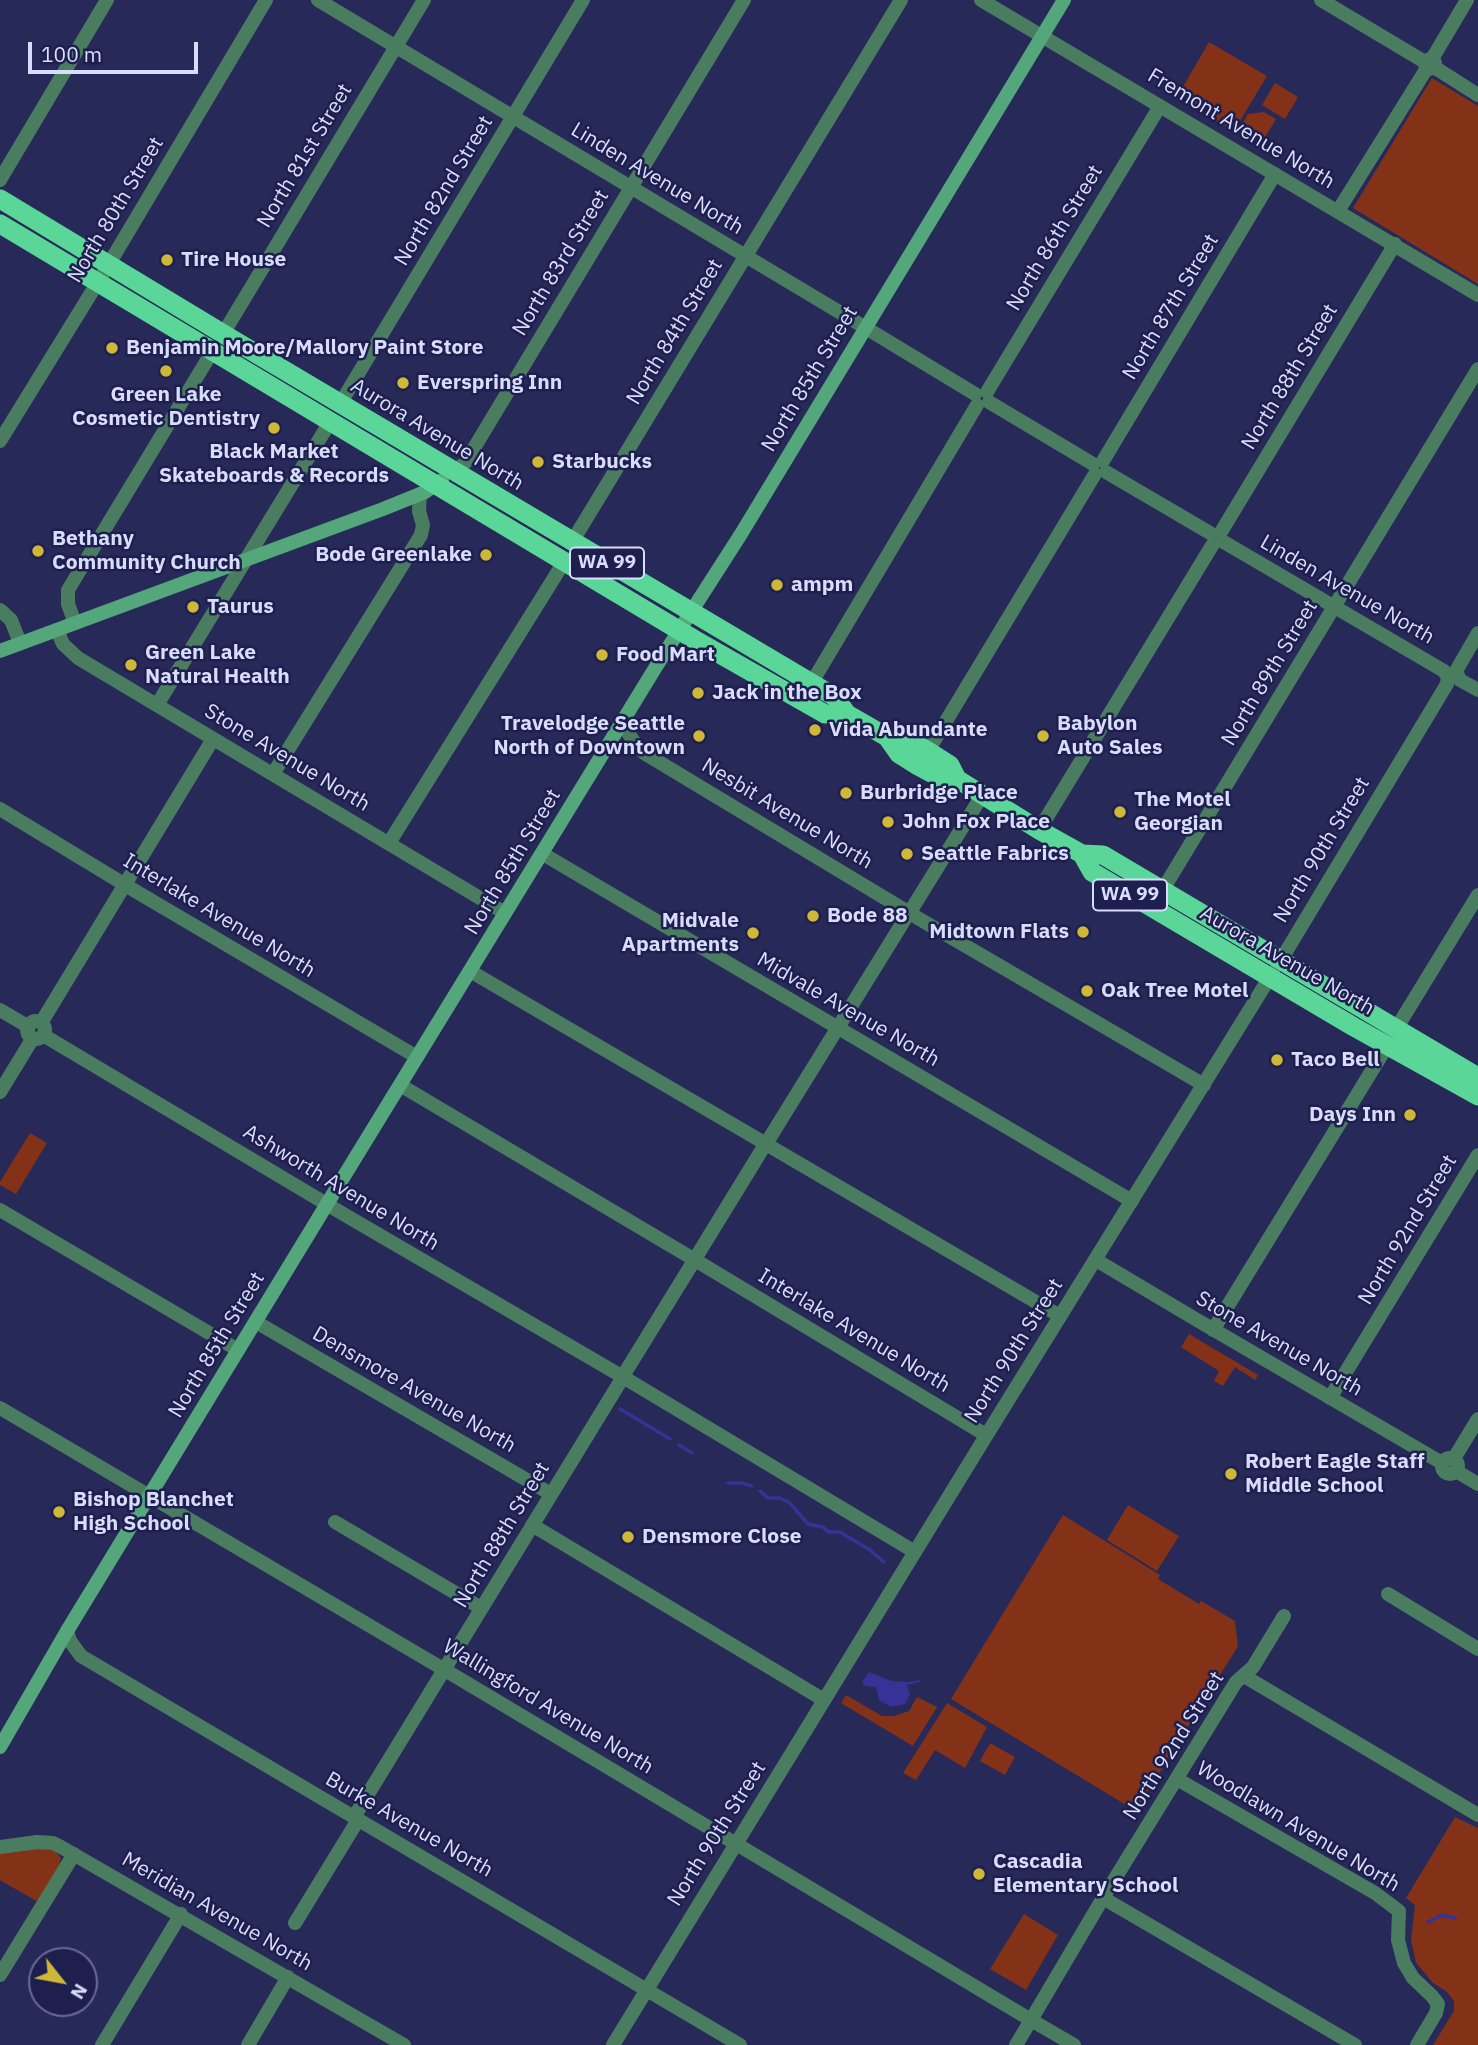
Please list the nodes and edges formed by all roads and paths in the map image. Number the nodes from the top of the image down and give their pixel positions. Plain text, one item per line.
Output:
1 (107, 0) edge
2 (266, 0) edge
3 (318, 0) edge
4 (424, 0) edge
5 (583, 0) edge
6 (744, 0) edge
7 (901, 0) edge
8 (981, 0) edge
9 (1064, 0) edge
10 (1321, 0) edge
11 (1467, 0) edge
12 (1042, 36) junction
13 (396, 47) junction
14 (1429, 64) junction
15 (1478, 94) edge
16 (1160, 106) junction
17 (513, 117) junction
18 (1275, 174) junction
19 (0, 180) edge
20 (631, 188) junction
21 (0, 199) edge
22 (1338, 211) junction
23 (0, 224) edge
24 (1395, 244) junction
25 (745, 256) junction
26 (109, 264) junction
27 (98, 281) junction
28 (1478, 295) edge
29 (866, 328) junction
30 (223, 334) junction
31 (212, 352) junction
32 (1478, 369) edge
33 (982, 398) junction
34 (340, 404) junction
35 (330, 422) junction
36 (0, 441) edge
37 (1100, 468) junction
38 (453, 472) junction
39 (428, 489) junction
40 (576, 535) junction
41 (1216, 537) junction
42 (246, 559) junction
43 (564, 562) junction
44 (1334, 608) junction
45 (0, 610) edge
46 (692, 612) junction
47 (75, 623) junction
48 (57, 630) junction
49 (679, 631) junction
50 (1478, 633) edge
51 (20, 643) junction
52 (0, 651) edge
53 (1452, 676) junction
54 (811, 684) junction
55 (1478, 690) edge
56 (157, 705) junction
57 (846, 714) junction
58 (622, 723) junction
59 (887, 737) junction
60 (213, 739) junction
61 (929, 751) junction
62 (273, 774) junction
63 (957, 779) junction
64 (982, 794) junction
65 (0, 809) edge
66 (1039, 830) junction
67 (389, 843) junction
68 (543, 854) junction
69 (1082, 854) junction
70 (124, 885) junction
71 (1162, 891) junction
72 (1478, 895) edge
73 (909, 913) junction
74 (505, 914) junction
75 (1280, 960) junction
76 (470, 971) junction
77 (1270, 978) junction
78 (0, 1010) edge
79 (838, 1029) junction
80 (37, 1031) junction
81 (1392, 1037) junction
82 (417, 1058) junction
83 (1415, 1061) junction
84 (1471, 1072) edge
85 (1204, 1084) junction
86 (400, 1085) junction
87 (0, 1092) edge
88 (1478, 1096) edge
89 (766, 1144) junction
90 (1478, 1155) edge
91 (1132, 1200) junction
92 (327, 1204) junction
93 (0, 1210) edge
94 (695, 1260) junction
95 (1096, 1260) junction
96 (1060, 1316) junction
97 (256, 1322) junction
98 (1213, 1330) junction
99 (238, 1350) junction
100 (623, 1377) junction
101 (1330, 1398) junction
102 (0, 1408) edge
103 (1478, 1419) edge
104 (986, 1435) junction
105 (1450, 1465) junction
106 (1478, 1484) edge
107 (551, 1494) junction
108 (149, 1496) junction
109 (335, 1521) dead end
110 (532, 1525) junction
111 (915, 1552) junction
112 (1388, 1594) dead end
113 (481, 1608) junction
114 (1284, 1616) dead end
115 (67, 1631) junction
116 (1478, 1649) edge
117 (444, 1670) junction
118 (1244, 1676) junction
119 (824, 1700) junction
120 (0, 1747) edge
121 (1177, 1779) junction
122 (1478, 1815) edge
123 (356, 1818) junction
124 (736, 1844) junction
125 (0, 1847) edge
126 (74, 1854) junction
127 (1103, 1898) junction
128 (181, 1914) junction
129 (295, 1923) dead end
130 (0, 1975) edge
131 (288, 1977) junction
132 (646, 1989) junction
133 (1031, 2020) junction
134 (399, 2044) edge
135 (102, 2045) edge
136 (248, 2045) edge
137 (613, 2045) edge
138 (740, 2045) edge
139 (1016, 2045) edge
140 (1074, 2045) edge
141 (1355, 2045) edge
142 (1417, 2045) edge

1 - 19 street
2 - 26 street, North 80th Street
3 - 13 street, Linden Avenue North
4 - 13 street, North 81st Street
5 - 17 street, North 82nd Street
6 - 20 street, North 83rd Street
7 - 25 street, North 84th Street
8 - 12 street, Fremont Avenue North
9 - 12 main road, North 85th Street
10 - 14 street
11 - 14 street
12 - 16 street, Fremont Avenue North
12 - 29 main road, North 85th Street
13 - 17 street, Linden Avenue North
13 - 30 street, North 81st Street
14 - 15 street
14 - 22 street
16 - 18 street, Fremont Avenue North
16 - 33 street, North 86th Street
17 - 20 street, Linden Avenue North
17 - 34 street, North 82nd Street
18 - 22 street, Fremont Avenue North
18 - 37 street, North 87th Street
20 - 25 street, Linden Avenue North
20 - 38 street, North 83rd Street
21 - 26 highway, Aurora Avenue North / WA 99
22 - 24 street, Fremont Avenue North
23 - 27 highway, Aurora Avenue North / WA 99
24 - 28 street, Fremont Avenue North
24 - 41 street, North 88th Street
25 - 29 street, Linden Avenue North
25 - 40 street, North 84th Street
26 - 27 street, North 80th Street
26 - 30 highway, Aurora Avenue North / WA 99
27 - 31 highway, Aurora Avenue North / WA 99
27 - 36 street, North 80th Street
29 - 33 street, Linden Avenue North
29 - 46 main road, North 85th Street
30 - 34 highway, Aurora Avenue North / WA 99
31 - 35 highway, Aurora Avenue North / WA 99
31 - 47 street
32 - 44 street, North 89th Street
33 - 37 street, Linden Avenue North
33 - 54 street, North 86th Street
34 - 38 highway, Aurora Avenue North / WA 99
35 - 39 highway, Aurora Avenue North / WA 99
35 - 42 street
37 - 41 street, Linden Avenue North
37 - 61 street, North 87th Street
38 - 39 main road
38 - 40 highway, Aurora Avenue North / WA 99
39 - 42 main road
39 - 43 highway, Aurora Avenue North / WA 99
39 - 62 street
40 - 46 highway, Aurora Avenue North / WA 99
41 - 44 street, Linden Avenue North
41 - 66 street, North 88th Street
42 - 47 main road
42 - 56 street
43 - 49 highway, Aurora Avenue North / WA 99
43 - 67 street
44 - 53 street, Linden Avenue North
44 - 71 street, North 89th Street
45 - 51 street
46 - 49 main road, North 85th Street
46 - 54 highway, Aurora Avenue North / WA 99
47 - 48 main road
48 - 51 main road
48 - 56 street, Stone Avenue North
49 - 57 highway, Aurora Avenue North / WA 99
49 - 58 main road, North 85th Street
50 - 53 street, North 90th Street
51 - 52 main road
53 - 55 street, Linden Avenue North
53 - 75 street, North 90th Street
54 - 57 highway, Aurora Avenue North / WA 99
56 - 60 street, Stone Avenue North
57 - 59 highway, Aurora Avenue North / WA 99
58 - 68 main road, North 85th Street
58 - 73 street, Nesbit Avenue North
59 - 61 highway, Aurora Avenue North / WA 99
59 - 63 highway, Aurora Avenue North / WA 99
60 - 62 street, Stone Avenue North
60 - 70 street
61 - 63 highway, Aurora Avenue North / WA 99
62 - 67 street, Stone Avenue North
63 - 64 highway, Aurora Avenue North / WA 99
64 - 66 highway, Aurora Avenue North / WA 99
64 - 73 street, North 88th Street
65 - 70 street, Interlake Avenue North
66 - 69 highway, Aurora Avenue North / WA 99
67 - 74 street, Stone Avenue North
68 - 74 main road, North 85th Street
68 - 79 street, Midvale Avenue North
69 - 71 highway, Aurora Avenue North / WA 99
69 - 77 highway, Aurora Avenue North / WA 99
70 - 80 street
70 - 82 street, Interlake Avenue North
71 - 75 highway, Aurora Avenue North / WA 99
72 - 81 street
73 - 79 street, North 88th Street
73 - 85 street, Nesbit Avenue North
74 - 76 main road, North 85th Street
75 - 77 street, North 90th Street
75 - 81 highway, Aurora Avenue North / WA 99
76 - 82 main road, North 85th Street
76 - 89 street
77 - 81 highway, Aurora Avenue North / WA 99
77 - 85 street, North 90th Street
78 - 80 street, Ashworth Avenue North
79 - 89 street, North 88th Street
79 - 91 street, Midvale Avenue North
80 - 87 street
80 - 92 street, Ashworth Avenue North
81 - 83 highway, Aurora Avenue North / WA 99
81 - 84 highway, Aurora Avenue North / WA 99
81 - 98 street
82 - 86 main road, North 85th Street
83 - 84 highway
83 - 88 highway, Aurora Avenue North / WA 99
85 - 91 street, North 90th Street
86 - 92 main road, North 85th Street
86 - 94 street, Interlake Avenue North
89 - 94 street, North 88th Street
89 - 96 street
90 - 101 street, North 92nd Street
91 - 95 street, North 90th Street
92 - 97 main road, North 85th Street
92 - 100 street, Ashworth Avenue North
93 - 99 street
94 - 100 street, North 88th Street
94 - 104 street, Interlake Avenue North
95 - 96 street, North 90th Street
95 - 98 street, Stone Avenue North
96 - 104 street, North 90th Street
97 - 99 main road, North 85th Street
97 - 107 street, Densmore Avenue North
98 - 101 street, Stone Avenue North
99 - 108 main road, North 85th Street
100 - 107 street, North 88th Street
100 - 111 street, Ashworth Avenue North
101 - 105 street, Stone Avenue North
102 - 108 street, Wallingford Avenue North
103 - 105 street
104 - 111 street, North 90th Street
105 - 106 street, Stone Avenue North
107 - 110 street, North 88th Street
108 - 115 main road, North 85th Street
108 - 117 street, Wallingford Avenue North
109 - 113 street
110 - 113 street, North 88th Street
110 - 119 street
111 - 119 street, North 90th Street
112 - 116 street
113 - 117 street, North 88th Street
114 - 118 street, North 92nd Street
115 - 120 main road, North 85th Street
115 - 123 street, Burke Avenue North
117 - 123 street, North 88th Street
117 - 124 street, Wallingford Avenue North
118 - 121 street, North 92nd Street
118 - 122 street
119 - 124 street, North 90th Street
121 - 127 street, North 92nd Street
121 - 142 street, Woodlawn Avenue North
123 - 129 street, North 88th Street
123 - 132 street, Burke Avenue North
124 - 132 street, North 90th Street
124 - 133 street, Wallingford Avenue North
125 - 126 street, Meridian Avenue North
126 - 128 street, Meridian Avenue North
126 - 130 street
127 - 133 street, North 92nd Street
127 - 141 street
128 - 131 street, Meridian Avenue North
128 - 135 street
131 - 134 street, Meridian Avenue North
131 - 136 street
132 - 137 street, North 90th Street
132 - 138 street, Burke Avenue North
133 - 139 street, North 92nd Street
133 - 140 street, Wallingford Avenue North

